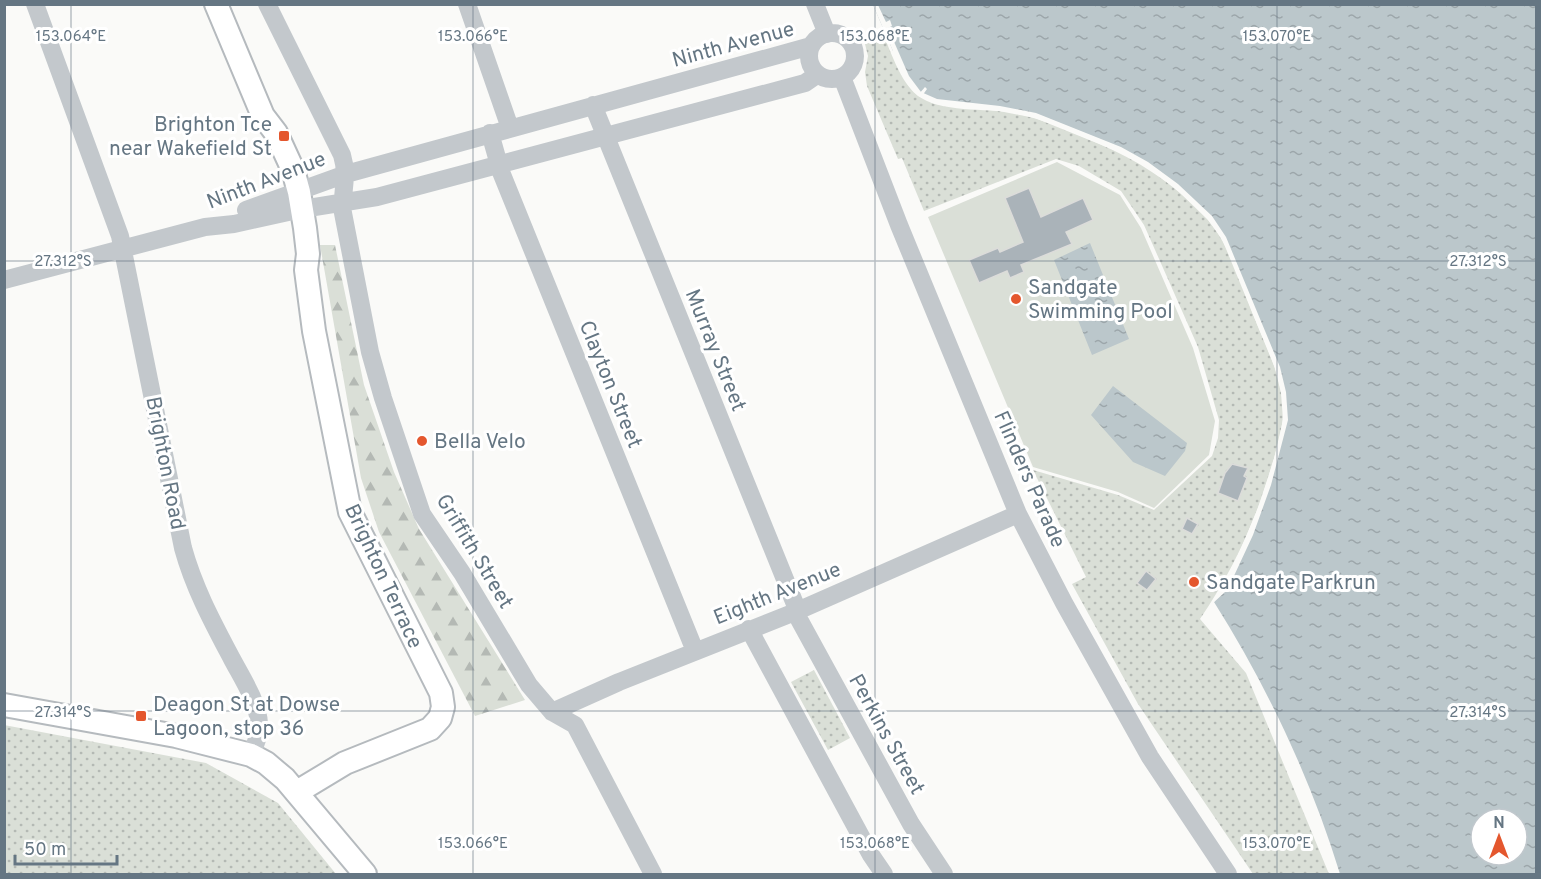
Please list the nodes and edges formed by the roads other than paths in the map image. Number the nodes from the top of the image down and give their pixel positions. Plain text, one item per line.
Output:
1 (35, 4) edge
2 (216, 4) edge
3 (267, 4) edge
4 (467, 4) edge
5 (815, 4) edge
6 (827, 34) junction
7 (812, 46) junction
8 (818, 74) junction
9 (842, 77) junction
10 (593, 105) junction
11 (510, 128) junction
12 (490, 133) junction
13 (606, 136) junction
14 (499, 165) junction
15 (346, 174) junction
16 (295, 202) junction
17 (342, 202) junction
18 (123, 249) junction
19 (4, 280) edge
20 (1018, 514) junction
21 (795, 612) junction
22 (749, 629) junction
23 (695, 651) junction
24 (4, 705) edge
25 (552, 712) junction
26 (251, 755) junction
27 (297, 792) junction
28 (365, 874) edge
29 (653, 874) edge
30 (884, 874) edge
31 (944, 874) edge
32 (1228, 874) edge

1 - 18 street, Brighton Road
2 - 16 main road, Brighton Terrace
3 - 15 street
4 - 11 street
5 - 6 street
6 - 7 street
6 - 9 street
7 - 8 street
7 - 10 street, Ninth Avenue
8 - 9 street
8 - 13 street, Ninth Avenue
9 - 20 street, Flinders Parade
10 - 11 street, Ninth Avenue
10 - 13 street, Murray Street
11 - 12 street, Ninth Avenue
12 - 14 street, Clayton Street
12 - 15 street, Ninth Avenue
13 - 14 street, Ninth Avenue
13 - 21 street, Murray Street
14 - 17 street, Ninth Avenue
14 - 23 street, Clayton Street
15 - 16 street, Ninth Avenue
15 - 17 street, Griffith Street
16 - 17 street, Ninth Avenue
16 - 18 street, Ninth Avenue
16 - 27 main road, Brighton Terrace
17 - 25 street, Griffith Street
18 - 19 street, Ninth Avenue
18 - 26 street, Brighton Road
20 - 21 street, Eighth Avenue
20 - 32 street, Flinders Parade
21 - 22 street, Eighth Avenue
21 - 31 street, Perkins Street
22 - 23 street, Eighth Avenue
22 - 30 street
23 - 25 street, Eighth Avenue
24 - 26 main road
25 - 29 street, Griffith Street
26 - 27 main road
27 - 28 main road

